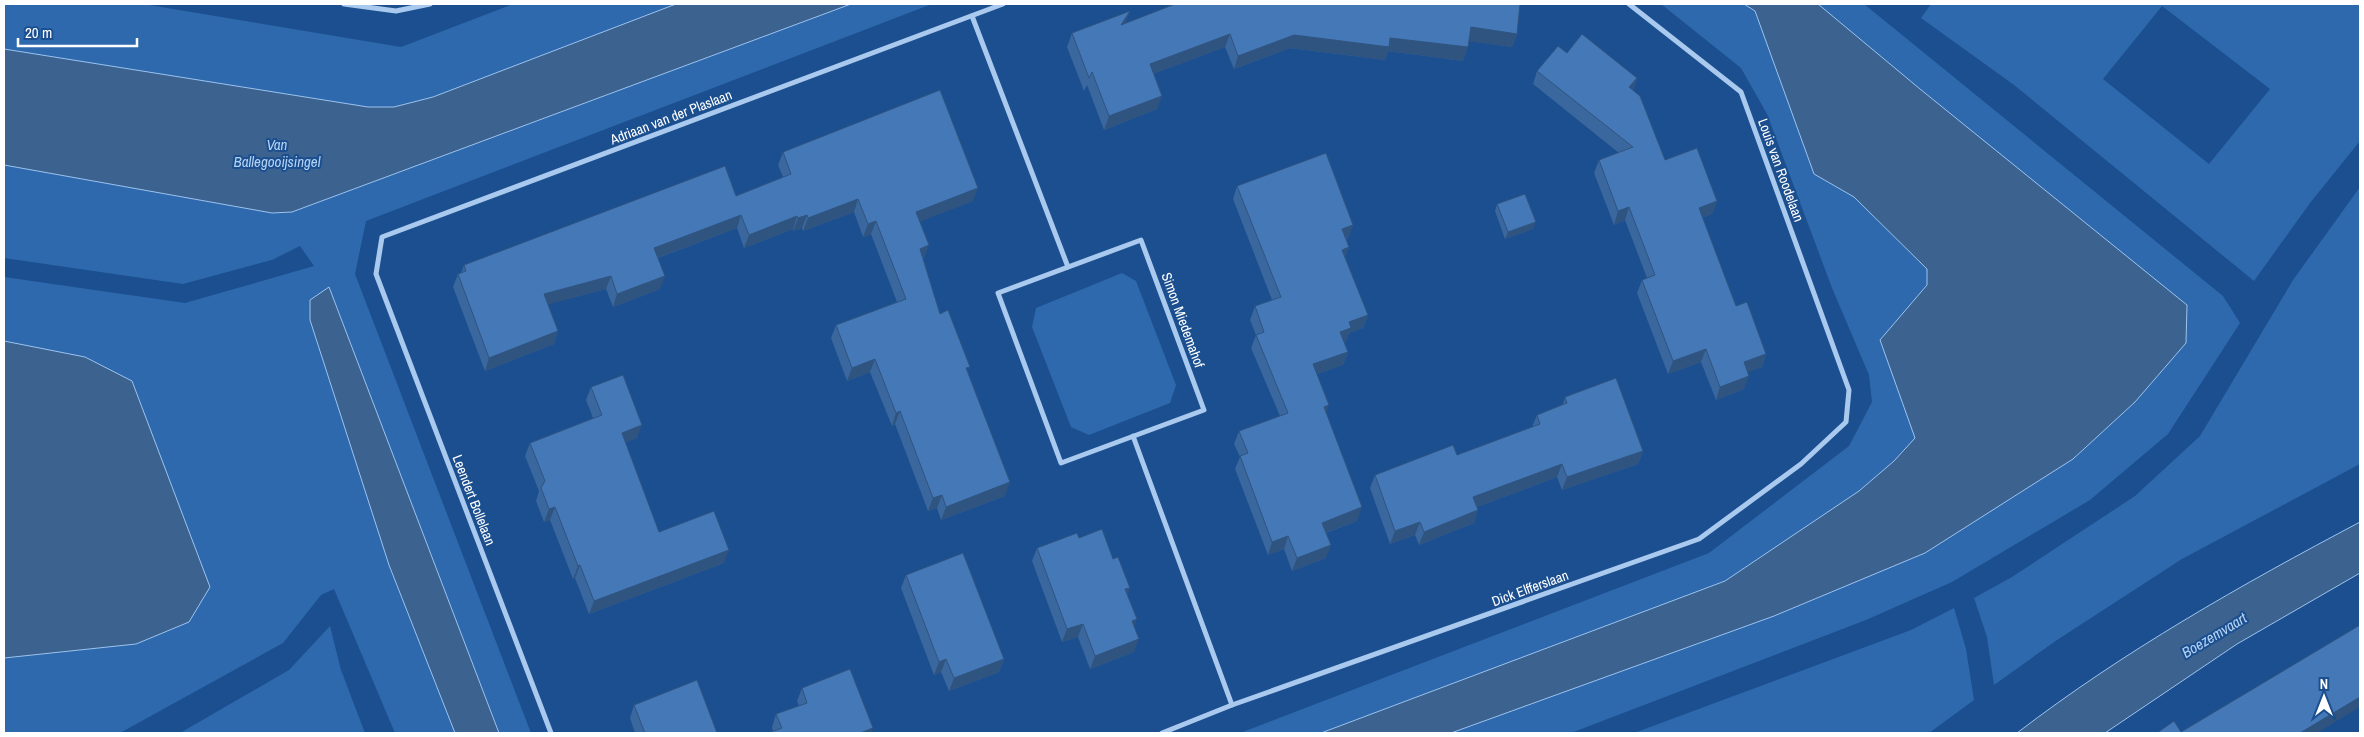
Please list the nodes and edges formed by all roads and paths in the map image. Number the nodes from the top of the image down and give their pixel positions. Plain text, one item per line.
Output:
1 (344, 4) edge
2 (430, 4) edge
3 (1003, 4) edge
4 (1629, 4) edge
5 (972, 16) junction
6 (1068, 267) junction
7 (376, 274) joint
8 (1849, 390) joint
9 (1133, 436) junction
10 (1232, 705) junction
11 (551, 733) edge
12 (1162, 733) edge

1 - 2 street
3 - 5 street, Adriaan van der Plaslaan
4 - 8 street, Louis van Roodelaan
5 - 6 street
5 - 7 street, Adriaan van der Plaslaan
6 - 9 street, Simon Miedemahof
6 - 9 street, Simon Miedemahof
7 - 11 street, Leendert Bollelaan
8 - 10 street, Dick Elfferslaan
9 - 10 street
10 - 12 street, Dick Elfferslaan

